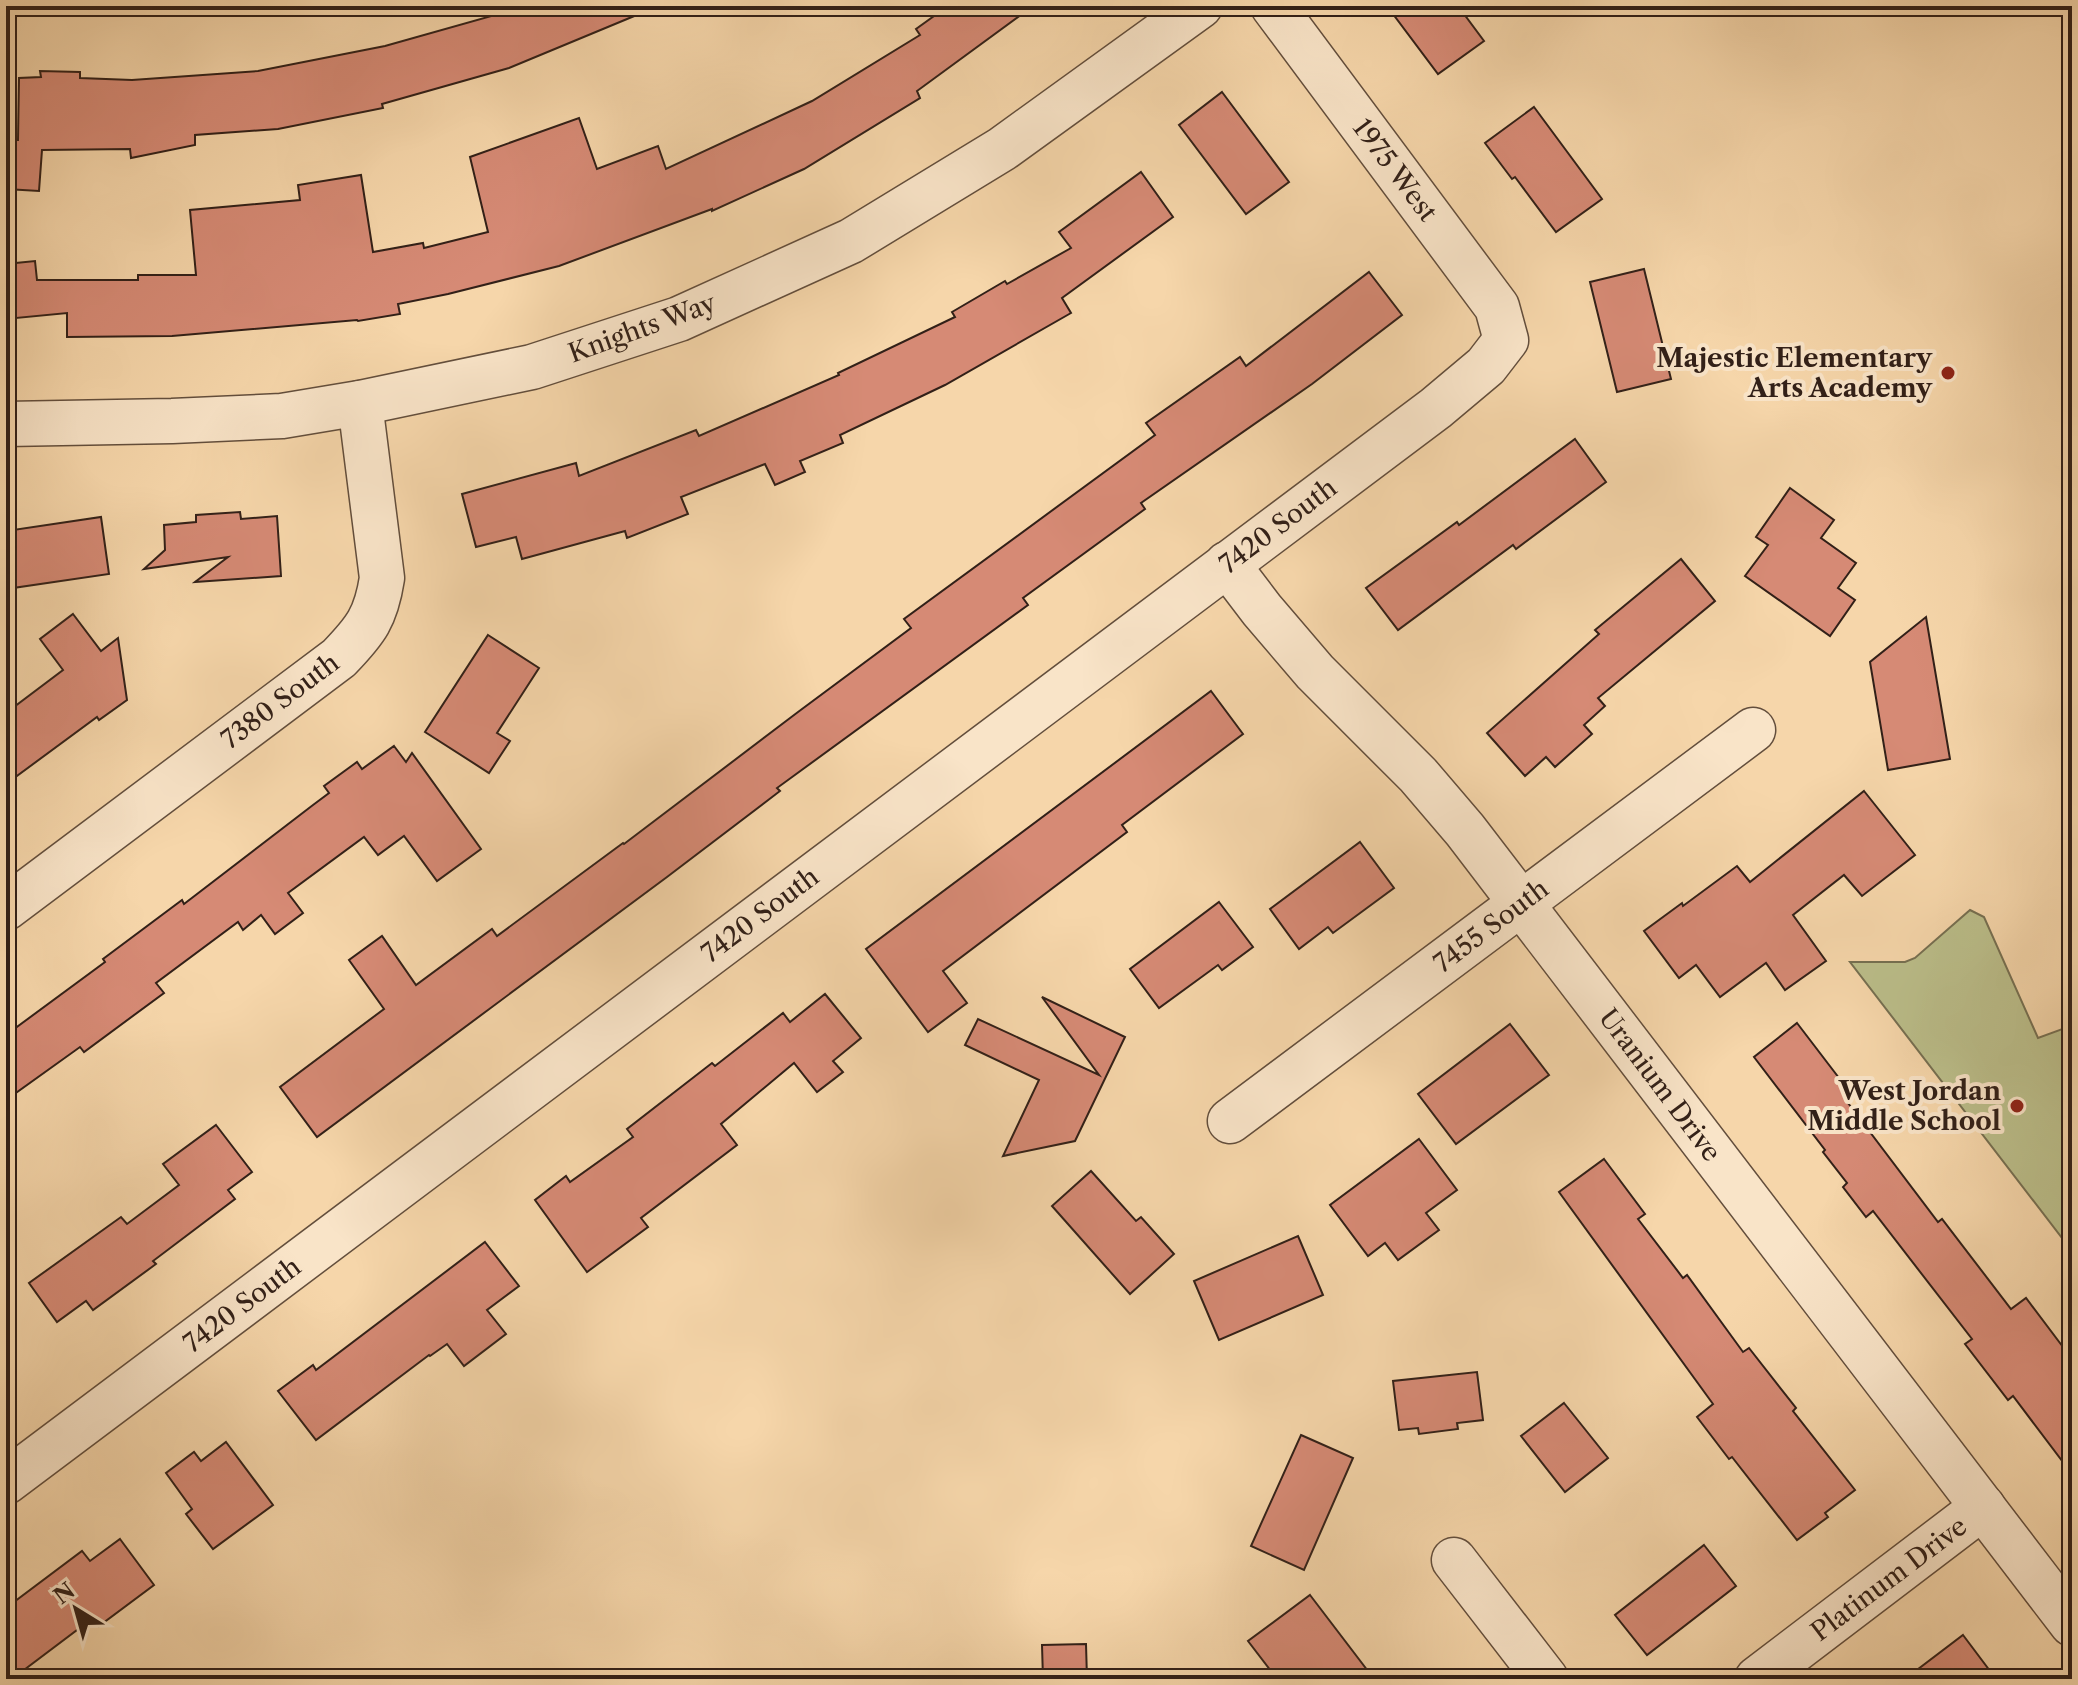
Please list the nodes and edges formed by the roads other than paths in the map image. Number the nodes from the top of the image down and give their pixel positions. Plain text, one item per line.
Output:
1 (1200, 6) edge
2 (1273, 6) edge
3 (1506, 340) joint
4 (360, 403) junction
5 (6, 424) edge
6 (1227, 564) junction
7 (1753, 730) dead end
8 (1522, 903) junction
9 (6, 908) edge
10 (1230, 1121) dead end
11 (6, 1482) edge
12 (1983, 1507) junction
13 (1454, 1560) dead end
14 (2072, 1624) edge
15 (1546, 1679) edge
16 (1757, 1679) edge

1 - 4 street, Knights Way
2 - 3 street, 1975 West
3 - 6 street, 7420 South
4 - 5 street, Knights Way
4 - 9 street, 7380 South
6 - 8 street, Uranium Drive
6 - 11 street, 7420 South
7 - 8 street, 7455 South
8 - 10 street, 7455 South
8 - 12 street, Uranium Drive
12 - 14 street, Uranium Drive
12 - 16 street, Platinum Drive
13 - 15 street

